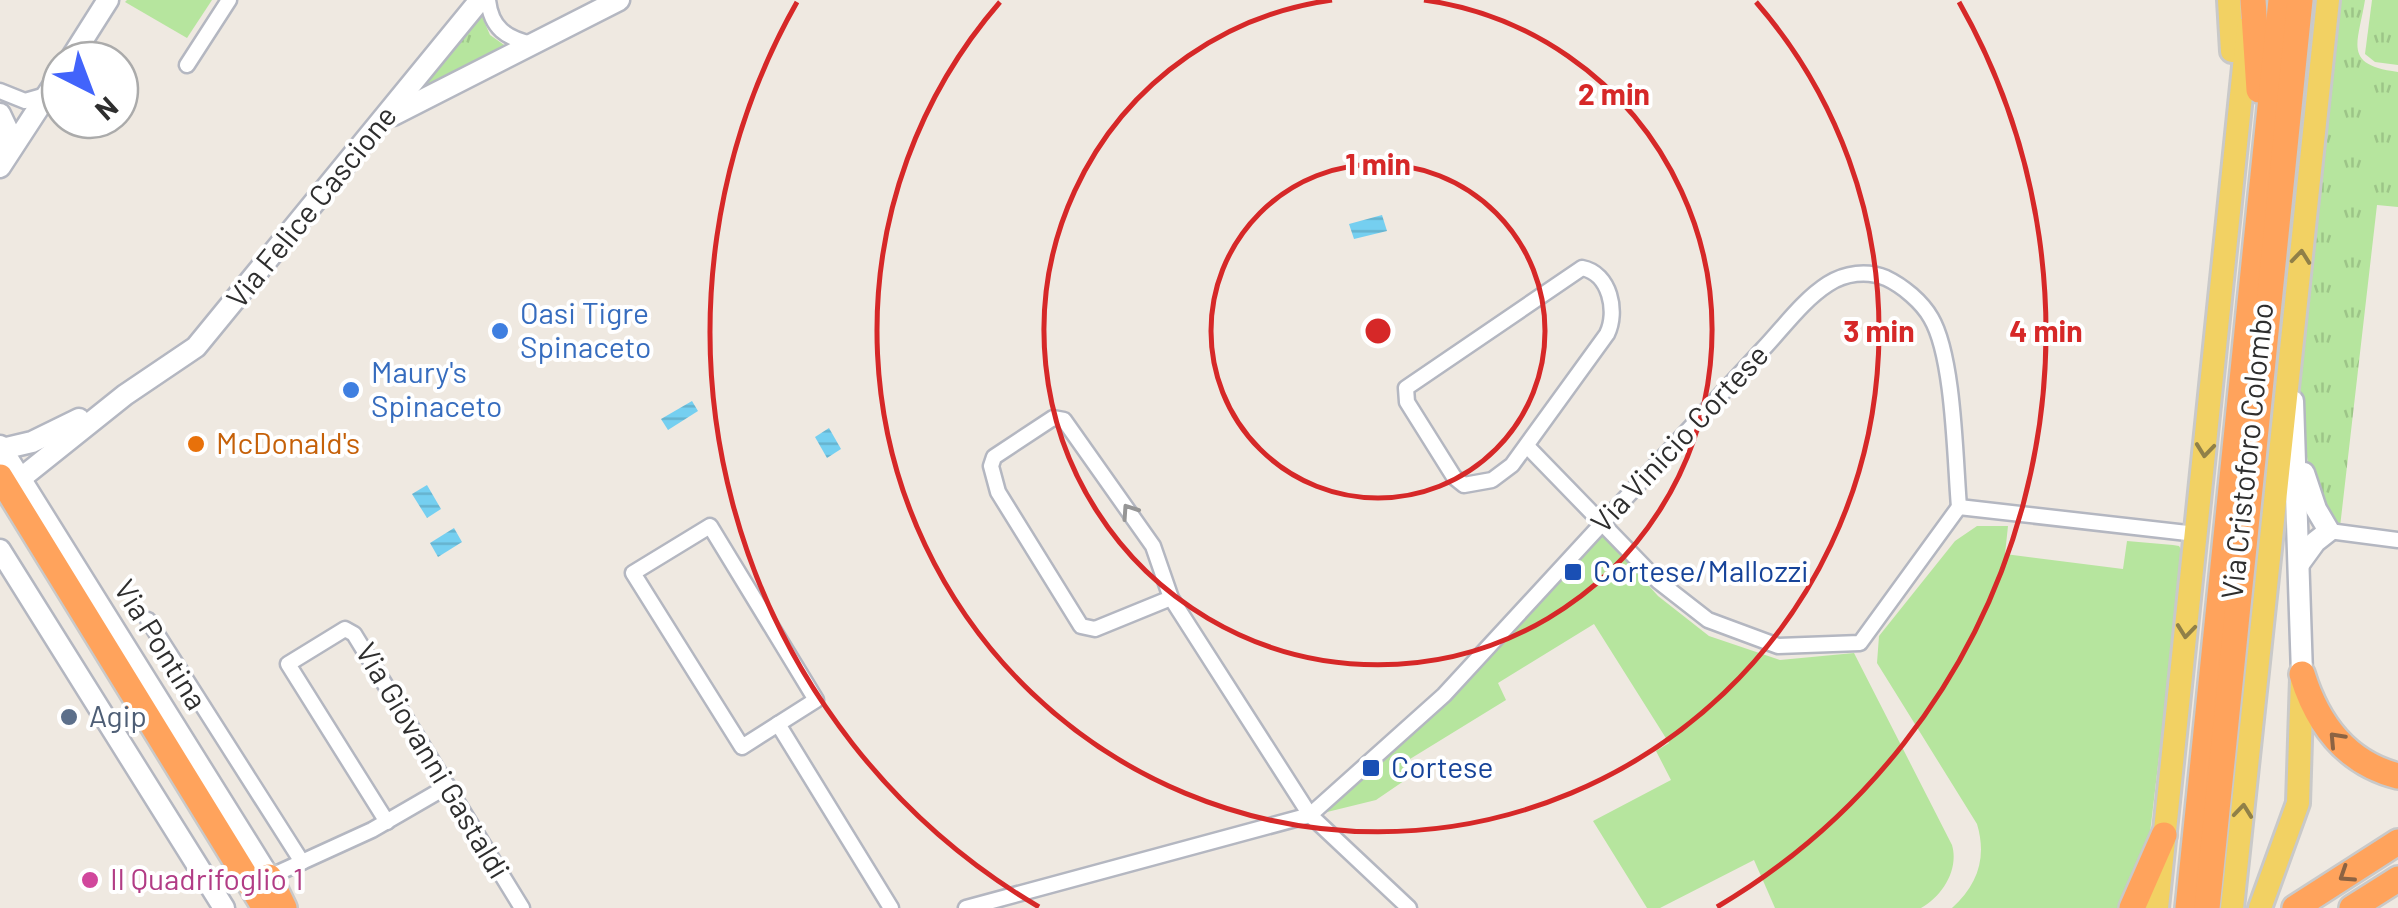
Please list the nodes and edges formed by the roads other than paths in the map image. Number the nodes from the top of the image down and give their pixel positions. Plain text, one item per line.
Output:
1 (108, 0) edge
2 (229, 0) edge
3 (480, 0) edge
4 (488, 0) edge
5 (619, 0) edge
6 (2229, 0) edge
7 (2252, 0) edge
8 (2281, 0) edge
9 (2300, 0) edge
10 (2328, 0) edge
11 (83, 40) edge
12 (532, 44) junction
13 (187, 64) dead end
14 (0, 91) edge
15 (40, 97) edge
16 (40, 106) edge
17 (0, 114) edge
18 (383, 121) junction
19 (0, 166) edge
20 (2258, 219) junction
21 (2292, 354) junction
22 (2214, 367) junction
23 (125, 395) junction
24 (2296, 444) junction
25 (1, 447) edge
26 (1528, 447) junction
27 (7, 497) edge
28 (1959, 507) junction
29 (1603, 524) junction
30 (2329, 531) junction
31 (2196, 534) junction
32 (2398, 540) edge
33 (0, 550) edge
34 (2299, 564) junction
35 (1171, 598) junction
36 (148, 620) dead end
37 (2302, 674) junction
38 (778, 724) junction
39 (2398, 776) edge
40 (448, 786) junction
41 (1310, 815) junction
42 (387, 822) junction
43 (2164, 835) junction
44 (2398, 842) edge
45 (302, 862) junction
46 (269, 877) junction
47 (2398, 879) edge
48 (210, 886) junction
49 (203, 908) edge
50 (224, 908) edge
51 (245, 908) edge
52 (265, 908) edge
53 (284, 908) edge
54 (522, 908) edge
55 (891, 908) edge
56 (966, 908) edge
57 (1409, 908) edge
58 (2132, 908) edge
59 (2157, 908) edge
60 (2188, 908) edge
61 (2208, 908) edge
62 (2232, 908) edge
63 (2260, 908) edge
64 (2295, 908) edge
65 (2352, 908) edge

1 - 11 street
2 - 13 street
3 - 18 street, Via Felice Cascione
4 - 12 street
5 - 12 street
6 - 22 main road
7 - 20 highway
7 - 22 main road, Via Cristoforo Colombo
8 - 20 highway, Via Cristoforo Colombo
9 - 61 highway, Via Cristoforo Colombo
21 -> 10 main road, Via Cristoforo Colombo
12 - 18 street
14 - 15 street
16 - 19 street
17 - 19 street
18 - 23 street, Via Felice Cascione
20 - 60 highway, Via Cristoforo Colombo
21 - 24 street
62 -> 21 main road, Via Cristoforo Colombo
22 -> 31 main road, Via Cristoforo Colombo
23 - 25 street, Via Felice Cascione
23 - 27 street, Via Felice Cascione
24 - 30 street
24 - 34 street
25 - 27 street, Via Pontina
26 - 26 street
26 - 29 street
27 - 46 street, Via Pontina
27 - 51 highway, Via Pontina
27 - 52 highway, Via Pontina
28 - 29 street
28 - 29 street, Via Vinicio Cortese
28 - 31 street
29 - 41 street, Via Vinicio Cortese
30 - 32 street
30 - 34 street
31 -> 43 main road, Via Cristoforo Colombo
33 - 48 street
34 - 37 street
35 -> 35 street
35 - 41 street
36 - 45 street
39 -> 37 highway
37 - 63 main road
38 - 38 street
38 - 55 street
40 - 42 street
40 - 42 street, Via Giovanni Gastaldi
40 - 54 street, Via Giovanni Gastaldi
41 - 56 street
41 - 57 street
42 - 45 street
43 - 58 highway
43 - 59 main road, Via Cristoforo Colombo
44 -> 64 highway
45 - 46 street
46 - 53 highway
47 - 65 highway
48 - 49 street
48 - 50 street

